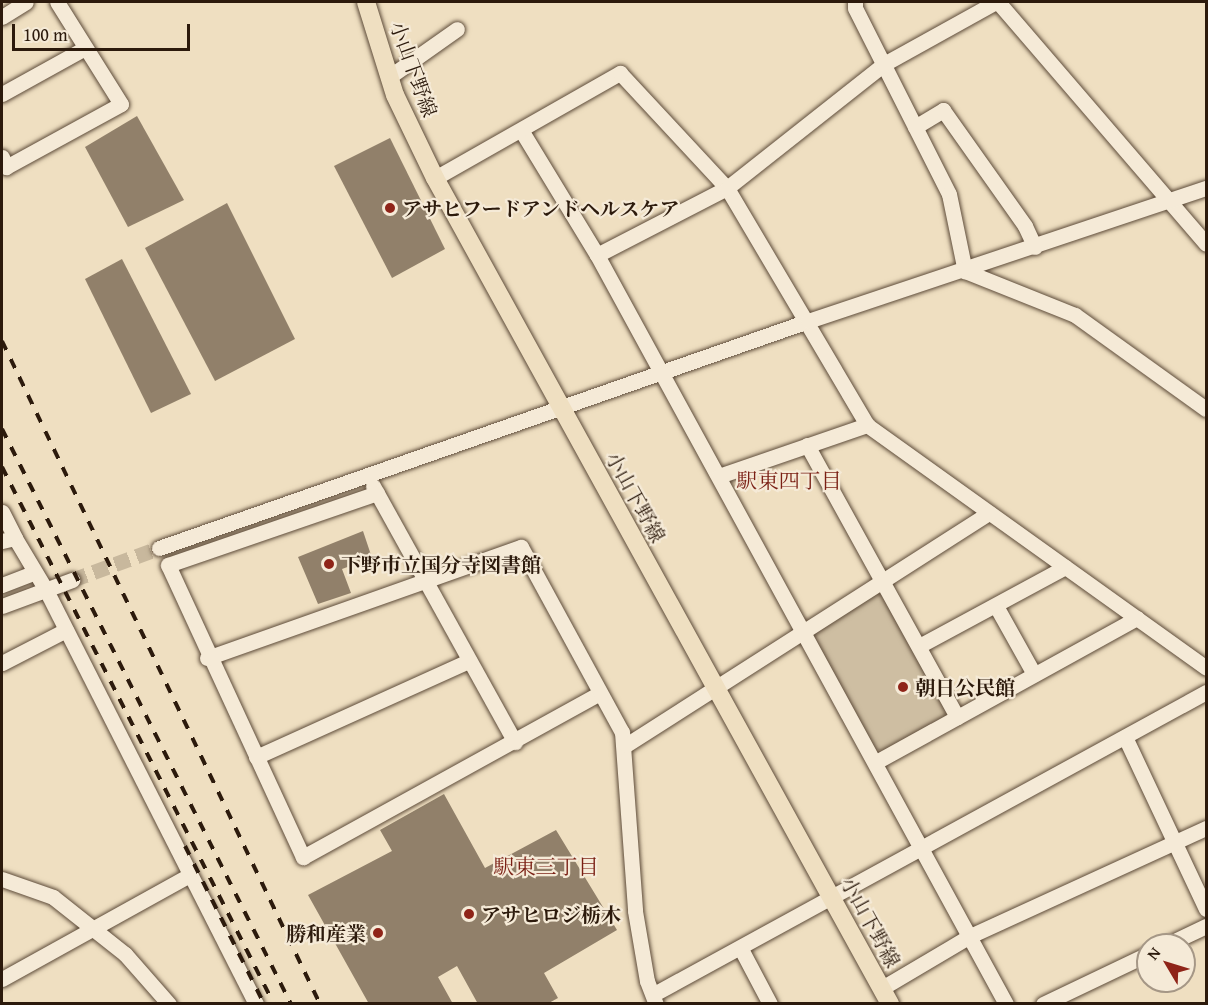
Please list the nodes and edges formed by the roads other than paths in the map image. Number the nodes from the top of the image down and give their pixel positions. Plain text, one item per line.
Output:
1 (26, 2) edge
2 (57, 2) edge
3 (366, 2) edge
4 (855, 2) edge
5 (997, 2) edge
6 (2, 17) edge
7 (457, 29) dead end
8 (85, 48) junction
9 (884, 64) junction
10 (388, 77) junction
11 (2, 94) edge
12 (915, 127) junction
13 (521, 130) junction
14 (2, 157) edge
15 (435, 178) junction
16 (727, 188) junction
17 (1206, 188) edge
18 (1171, 200) junction
19 (1206, 244) edge
20 (1035, 247) junction
21 (597, 255) junction
22 (965, 271) junction
23 (808, 321) junction
24 (659, 373) junction
25 (561, 407) junction
26 (1206, 409) edge
27 (867, 425) junction
28 (807, 445) junction
29 (367, 476) junction
30 (719, 476) junction
31 (377, 493) junction
32 (2, 512) edge
33 (989, 513) junction
34 (8, 540) edge
35 (159, 548) tunnel mouth
36 (1065, 567) junction
37 (34, 573) junction
38 (72, 580) tunnel mouth
39 (426, 580) junction
40 (883, 581) junction
41 (2, 585) edge
42 (46, 590) junction
43 (2, 606) edge
44 (996, 606) junction
45 (1137, 618) junction
46 (66, 630) junction
47 (804, 630) junction
48 (919, 646) junction
49 (207, 658) junction
50 (469, 662) junction
51 (2, 663) edge
52 (1206, 668) edge
53 (1035, 674) junction
54 (716, 686) junction
55 (1206, 692) edge
56 (600, 693) junction
57 (957, 717) junction
58 (1125, 737) junction
59 (515, 742) junction
60 (626, 745) junction
61 (256, 757) junction
62 (876, 762) junction
63 (1206, 828) edge
64 (1174, 841) junction
65 (923, 849) junction
66 (188, 876) junction
67 (2, 879) edge
68 (832, 898) junction
69 (1206, 909) edge
70 (1206, 926) edge
71 (91, 927) junction
72 (1191, 933) edge
73 (970, 936) junction
74 (741, 949) junction
75 (1136, 960) edge
76 (2, 979) edge
77 (886, 996) edge
78 (655, 999) edge
79 (169, 1004) edge
80 (256, 1004) edge
81 (770, 1004) edge
82 (1006, 1004) edge
83 (1043, 1004) edge

1 - 6 street
2 - 8 street
3 - 10 main road, 小山下野線
4 - 9 street
5 - 9 street
5 - 18 street
7 - 10 street
8 - 11 street
8 - 14 street
9 - 12 street
9 - 16 street
10 - 15 main road, 小山下野線
12 - 20 street
12 - 22 street
13 - 15 street
13 - 16 street
13 - 21 street
15 - 25 main road, 小山下野線
16 - 21 street
16 - 23 street
17 - 18 street
18 - 19 street
18 - 20 street
20 - 22 street
21 - 24 street
22 - 23 street
22 - 26 street
23 - 24 street
23 - 27 street
24 - 25 street
24 - 30 street
25 - 29 street
25 - 54 main road, 小山下野線
27 - 28 street
27 - 33 street
28 - 30 street
28 - 40 street
29 - 31 street
29 - 35 street
30 - 47 street
31 - 39 street
31 - 49 street
32 - 34 street
33 - 36 street
33 - 40 street
34 - 37 street
36 - 44 street
36 - 45 street
37 - 41 street
37 - 42 street
38 - 42 street
39 - 49 street
39 - 50 street
39 - 56 street
40 - 47 street
40 - 48 street
42 - 43 street
42 - 46 street
44 - 48 street
44 - 53 street
45 - 52 street
45 - 53 street
46 - 51 street
46 - 66 street
47 - 54 street
47 - 62 street
48 - 57 street
49 - 61 street
50 - 59 street
50 - 61 street
53 - 57 street
54 - 60 street
54 - 68 main road, 小山下野線
55 - 58 street
56 - 59 street
56 - 60 street
57 - 62 street
58 - 64 street
58 - 65 street
59 - 61 street
60 - 78 street
62 - 65 street
63 - 64 street
64 - 69 street
64 - 73 street
65 - 68 street
65 - 73 street
66 - 71 street
66 - 80 street
67 - 71 street
68 - 74 street
68 - 77 main road, 小山下野線
70 - 72 street
71 - 76 street
71 - 79 street
73 - 77 street
73 - 82 street
74 - 78 street
74 - 81 street
75 - 83 street

